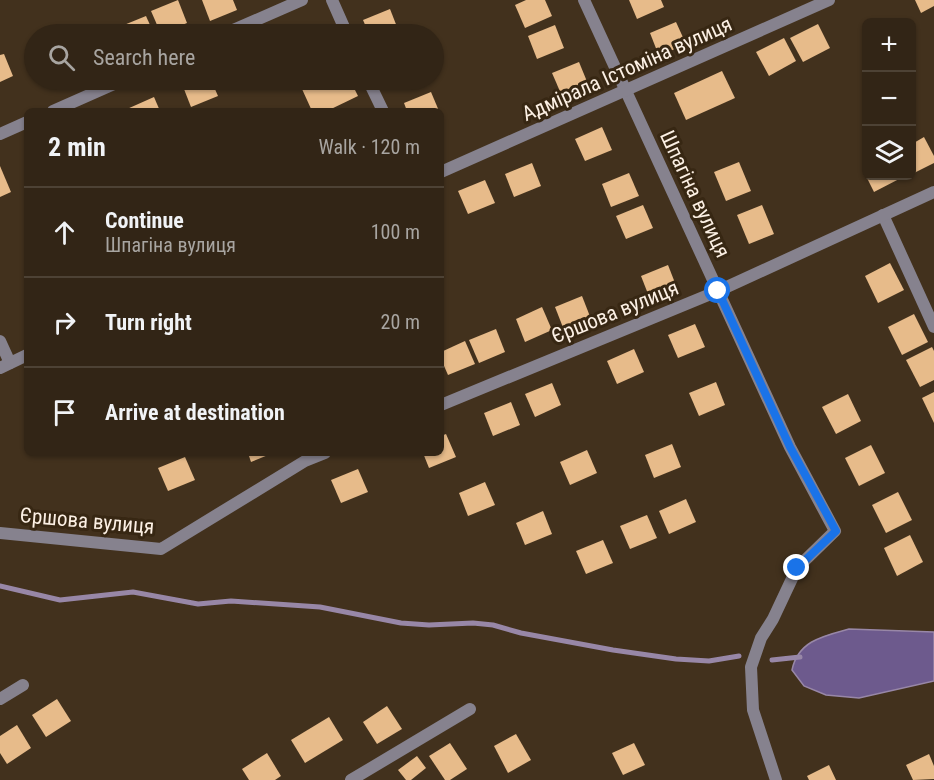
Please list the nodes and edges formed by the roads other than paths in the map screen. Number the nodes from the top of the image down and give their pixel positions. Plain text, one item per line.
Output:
1 (302, 0) edge
2 (332, 0) edge
3 (584, 0) edge
4 (829, 0) edge
5 (247, 24) edge
6 (343, 24) edge
7 (100, 90) edge
8 (373, 90) edge
9 (626, 91) junction
10 (60, 108) edge
11 (382, 108) edge
12 (24, 123) edge
13 (0, 134) edge
14 (444, 171) edge
15 (934, 192) edge
16 (883, 215) junction
17 (718, 291) junction
18 (934, 327) edge
19 (0, 341) edge
20 (24, 356) edge
21 (5, 365) edge
22 (444, 404) edge
23 (318, 456) edge
24 (0, 533) edge
25 (23, 685) dead end
26 (0, 699) edge
27 (470, 709) dead end
28 (351, 780) edge
29 (776, 780) edge

1 - 5 street
2 - 6 street
3 - 9 street, Шпагіна вулиця
4 - 9 street, Адмірала Істоміна вулиця
7 - 10 street
8 - 11 street
9 - 14 street, Адмірала Істоміна вулиця
9 - 17 street, Шпагіна вулиця
12 - 13 street
15 - 16 street, Єршова вулиця
16 - 17 street, Єршова вулиця
16 - 18 street
17 - 22 street, Єршова вулиця
17 - 29 street, Шпагіна вулиця
19 - 21 street
20 - 21 street
23 - 24 street, Єршова вулиця
25 - 26 street
27 - 28 street

